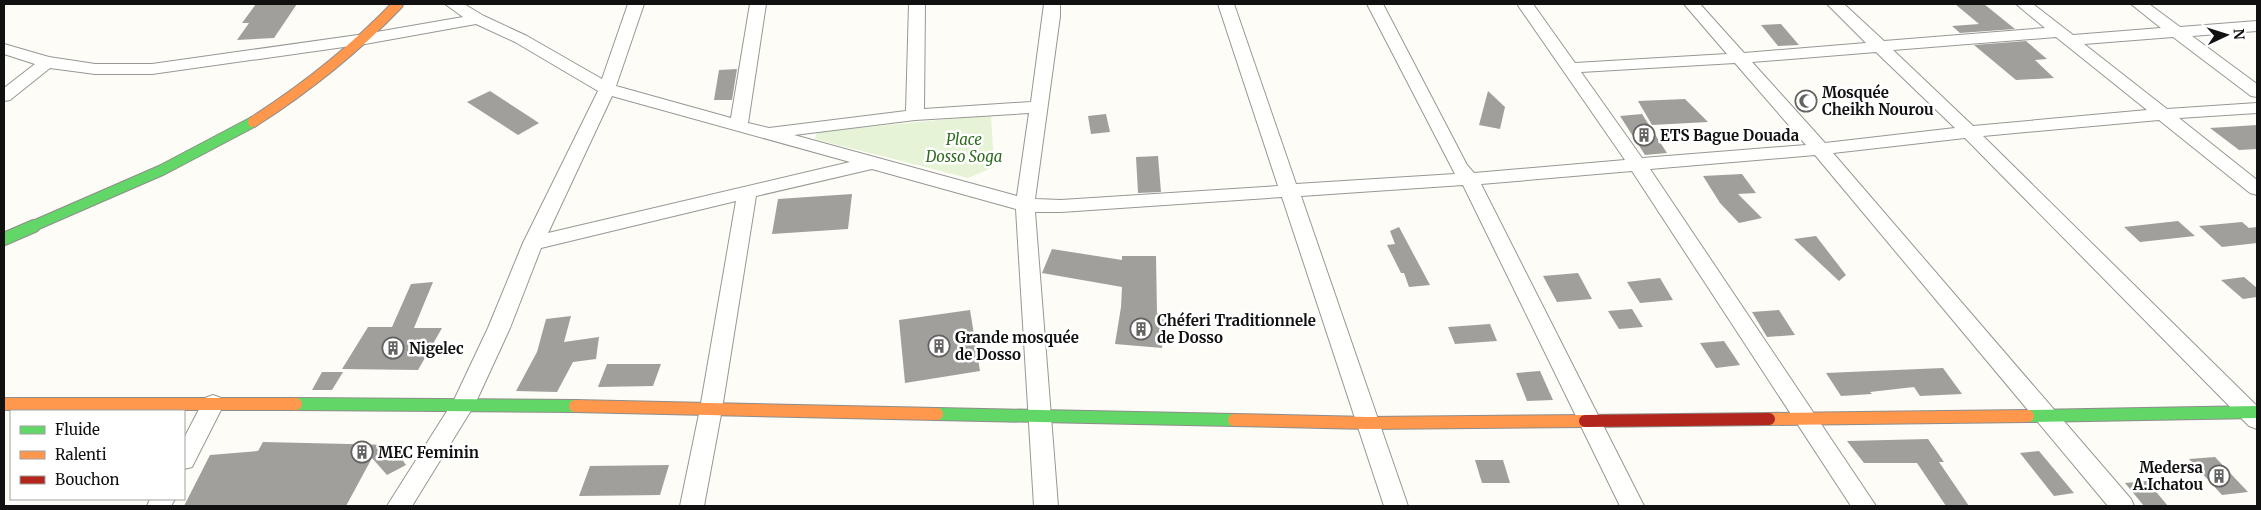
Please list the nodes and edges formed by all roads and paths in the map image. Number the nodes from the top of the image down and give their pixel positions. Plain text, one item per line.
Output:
1 (398, 4) edge
2 (453, 4) edge
3 (636, 4) edge
4 (758, 4) edge
5 (917, 4) edge
6 (1052, 4) edge
7 (1226, 4) edge
8 (1375, 4) edge
9 (1525, 4) edge
10 (1692, 4) edge
11 (1835, 4) edge
12 (2024, 4) edge
13 (2139, 4) edge
14 (478, 19) junction
15 (2257, 26) edge
16 (2176, 32) junction
17 (2065, 36) junction
18 (365, 39) junction
19 (1878, 46) junction
20 (4, 49) edge
21 (1739, 58) junction
22 (47, 62) junction
23 (1569, 68) junction
24 (608, 89) junction
25 (2257, 92) edge
26 (4, 96) edge
27 (1040, 107) junction
28 (2257, 108) edge
29 (2165, 114) junction
30 (915, 115) junction
31 (739, 126) junction
32 (1969, 132) junction
33 (767, 133) junction
34 (1820, 149) junction
35 (873, 163) junction
36 (1637, 164) junction
37 (1469, 178) junction
38 (2257, 189) edge
39 (1290, 191) junction
40 (747, 193) junction
41 (1025, 205) junction
42 (4, 239) edge
43 (533, 244) junction
44 (4, 404) edge
45 (213, 404) junction
46 (464, 404) junction
47 (711, 409) junction
48 (2254, 415) edge
49 (2045, 416) junction
50 (1038, 417) junction
51 (1805, 419) junction
52 (1589, 421) junction
53 (1368, 423) junction
54 (185, 458) edge
55 (399, 506) edge
56 (692, 506) edge
57 (1046, 506) edge
58 (1396, 506) edge
59 (1632, 506) edge
60 (1864, 506) edge
61 (2122, 506) edge

1 - 18 main road
2 - 14 street
3 - 24 street
4 - 31 street
5 - 30 street
6 - 27 street
7 - 39 street
8 - 37 street
9 - 23 street
10 - 21 street
11 - 19 street
12 - 17 street
13 - 16 street
14 - 18 street
14 - 24 street
15 - 16 street
16 - 17 street
16 - 25 street
17 - 19 street
17 - 29 street
18 - 22 street
18 - 42 main road
19 - 21 street
19 - 32 street
20 - 22 street
21 - 23 street
21 - 34 street
22 - 26 street
23 - 36 street
24 - 31 street
24 - 43 street
27 - 30 street
27 - 41 street
28 - 29 street
29 - 32 street
29 - 38 street
30 - 33 street
31 - 33 street
32 - 34 street
32 - 48 street
33 - 35 street
34 - 36 street
34 - 49 street
35 - 40 street
35 - 41 street
36 - 37 street
36 - 51 street
37 - 39 street
37 - 52 street
39 - 41 street
39 - 53 street
40 - 43 street
40 - 47 street
41 - 50 street
43 - 46 street
44 - 45 main road
45 - 46 main road
45 - 54 street
46 - 47 main road
46 - 55 street
47 - 50 main road
47 - 56 street
48 - 49 main road
49 - 51 main road
49 - 61 street
50 - 53 main road
50 - 57 street
51 - 52 main road
51 - 60 street
52 - 53 main road
52 - 59 street
53 - 58 street

